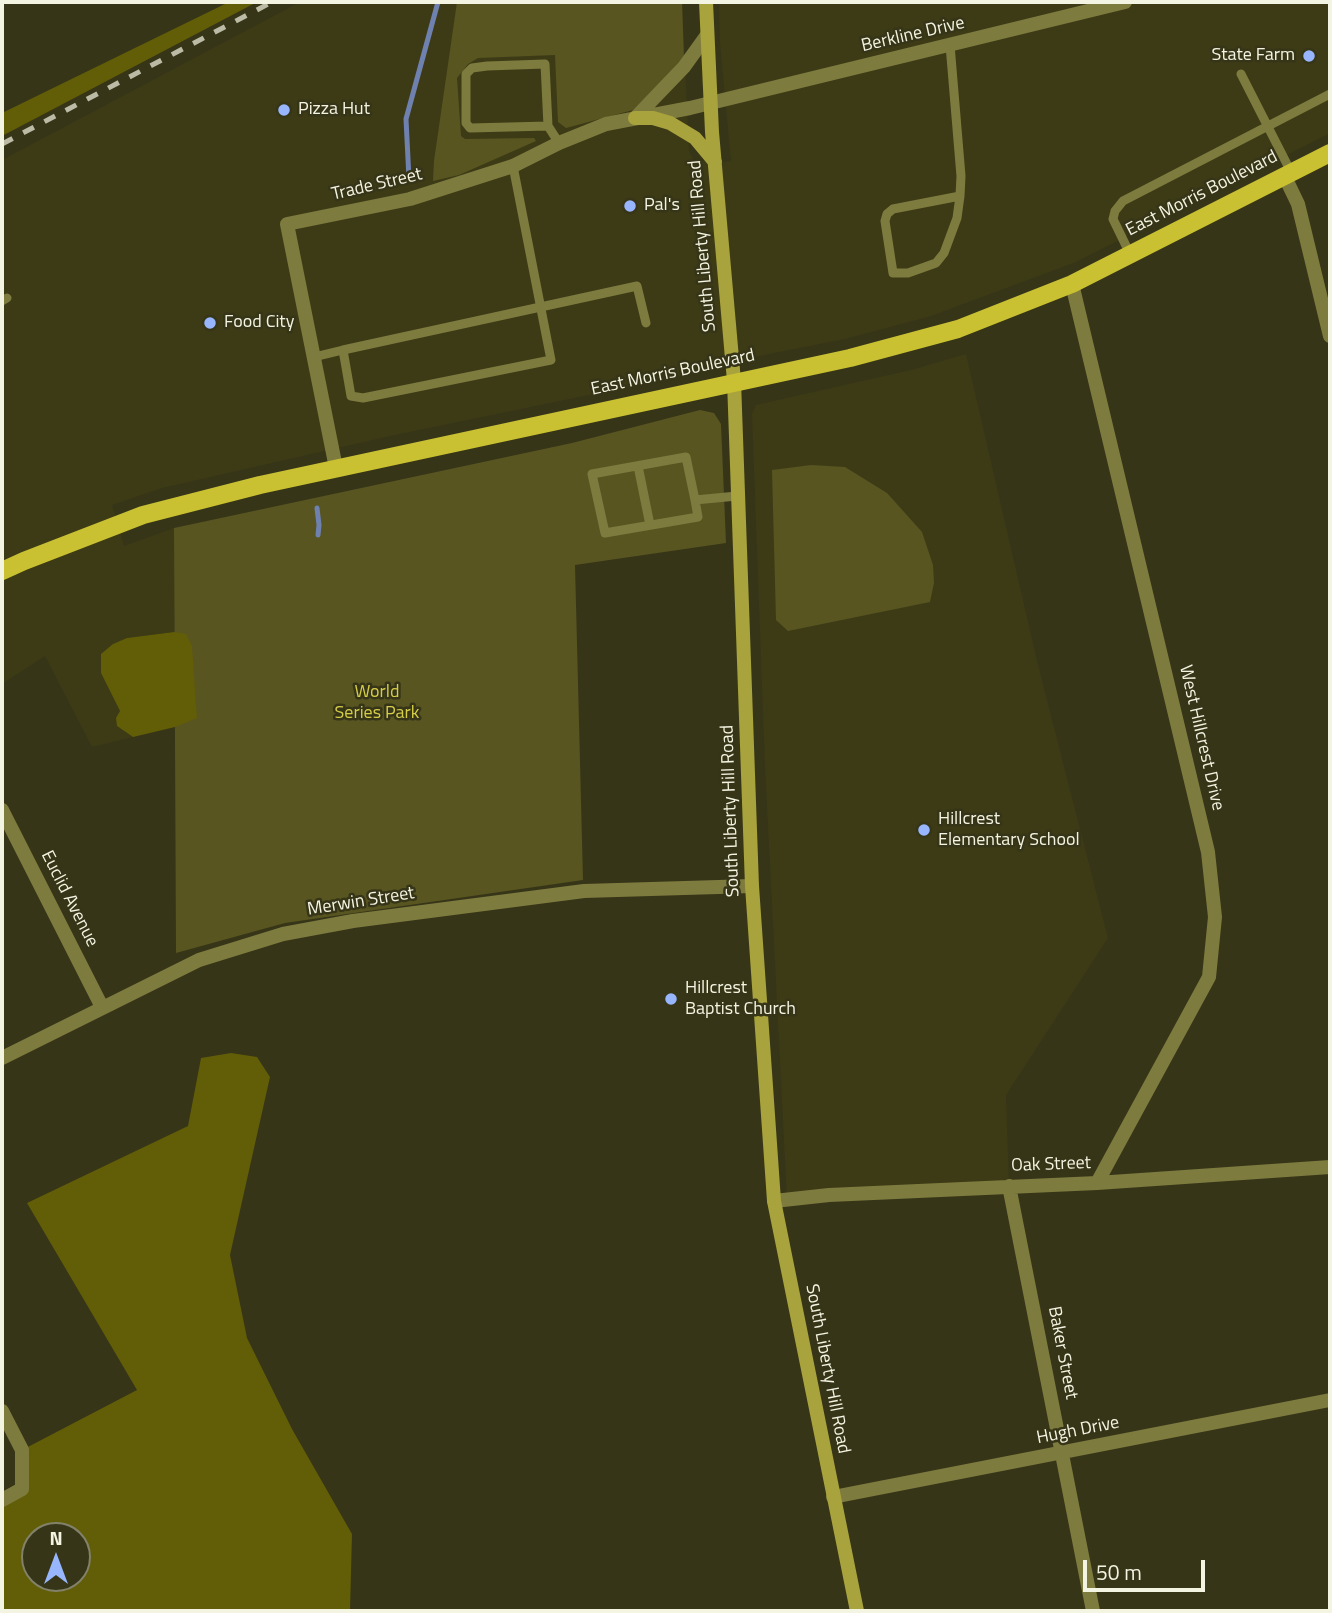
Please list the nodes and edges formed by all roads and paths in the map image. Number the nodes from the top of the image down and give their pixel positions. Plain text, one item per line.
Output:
1 (706, 2) edge
2 (1125, 2) edge
3 (707, 35) junction
4 (950, 46) junction
5 (1241, 74) dead end
6 (1330, 94) edge
7 (710, 103) junction
8 (635, 118) junction
9 (548, 126) junction
10 (1267, 127) junction
11 (559, 143) junction
12 (1330, 153) edge
13 (715, 163) junction
14 (513, 166) junction
15 (1288, 174) junction
16 (960, 196) junction
17 (1130, 254) junction
18 (1072, 284) junction
19 (541, 308) junction
20 (646, 323) dead end
21 (1330, 336) edge
22 (343, 350) junction
23 (314, 356) junction
24 (734, 381) junction
25 (638, 466) junction
26 (337, 468) junction
27 (737, 496) junction
28 (695, 500) junction
29 (650, 525) junction
30 (2, 571) edge
31 (2, 810) edge
32 (752, 886) junction
33 (102, 1007) junction
34 (2, 1058) edge
35 (1330, 1167) edge
36 (1097, 1183) junction
37 (1009, 1186) junction
38 (774, 1201) junction
39 (1330, 1400) edge
40 (2, 1410) edge
41 (1063, 1454) junction
42 (833, 1497) junction
43 (2, 1500) edge
44 (857, 1611) edge
45 (1093, 1611) edge

1 - 3 street, South Liberty Hill Road
2 - 4 street, Berkline Drive
3 - 7 street, South Liberty Hill Road
3 - 8 street
4 - 7 street, Berkline Drive
4 - 16 lane
5 - 10 lane
6 - 10 lane
7 - 8 street, Trade Street
7 - 13 street, South Liberty Hill Road
8 - 11 street, Trade Street
8 - 13 street
9 - 9 lane
9 - 11 lane
10 - 15 lane
10 - 17 lane
11 - 14 street, Trade Street
12 - 15 main road, East Morris Boulevard
13 - 24 street, South Liberty Hill Road
14 - 19 lane
14 - 23 street, Trade Street
15 - 17 main road, East Morris Boulevard
15 - 21 street
16 - 16 lane
17 - 18 main road, East Morris Boulevard
18 - 24 main road, East Morris Boulevard
18 - 36 street, West Hillcrest Drive
19 - 20 lane
19 - 22 lane
19 - 22 lane
22 - 23 lane
23 - 26 street, Trade Street
24 - 26 main road, East Morris Boulevard
24 - 27 street, South Liberty Hill Road
25 - 28 lane
25 - 29 lane
25 - 29 lane
26 - 30 main road, East Morris Boulevard
27 - 28 lane
27 - 32 street, South Liberty Hill Road
28 - 29 lane
31 - 33 street, Euclid Avenue
32 - 33 street, Merwin Street
32 - 38 street, South Liberty Hill Road
33 - 34 street, Merwin Street
35 - 36 street, Oak Street
36 - 37 street, Oak Street
37 - 38 street, Oak Street
37 - 41 street, Baker Street
38 - 42 street, South Liberty Hill Road
39 - 41 street, Hugh Drive
40 - 43 street
41 - 42 street, Hugh Drive
41 - 45 street, Baker Street
42 - 44 street, South Liberty Hill Road

